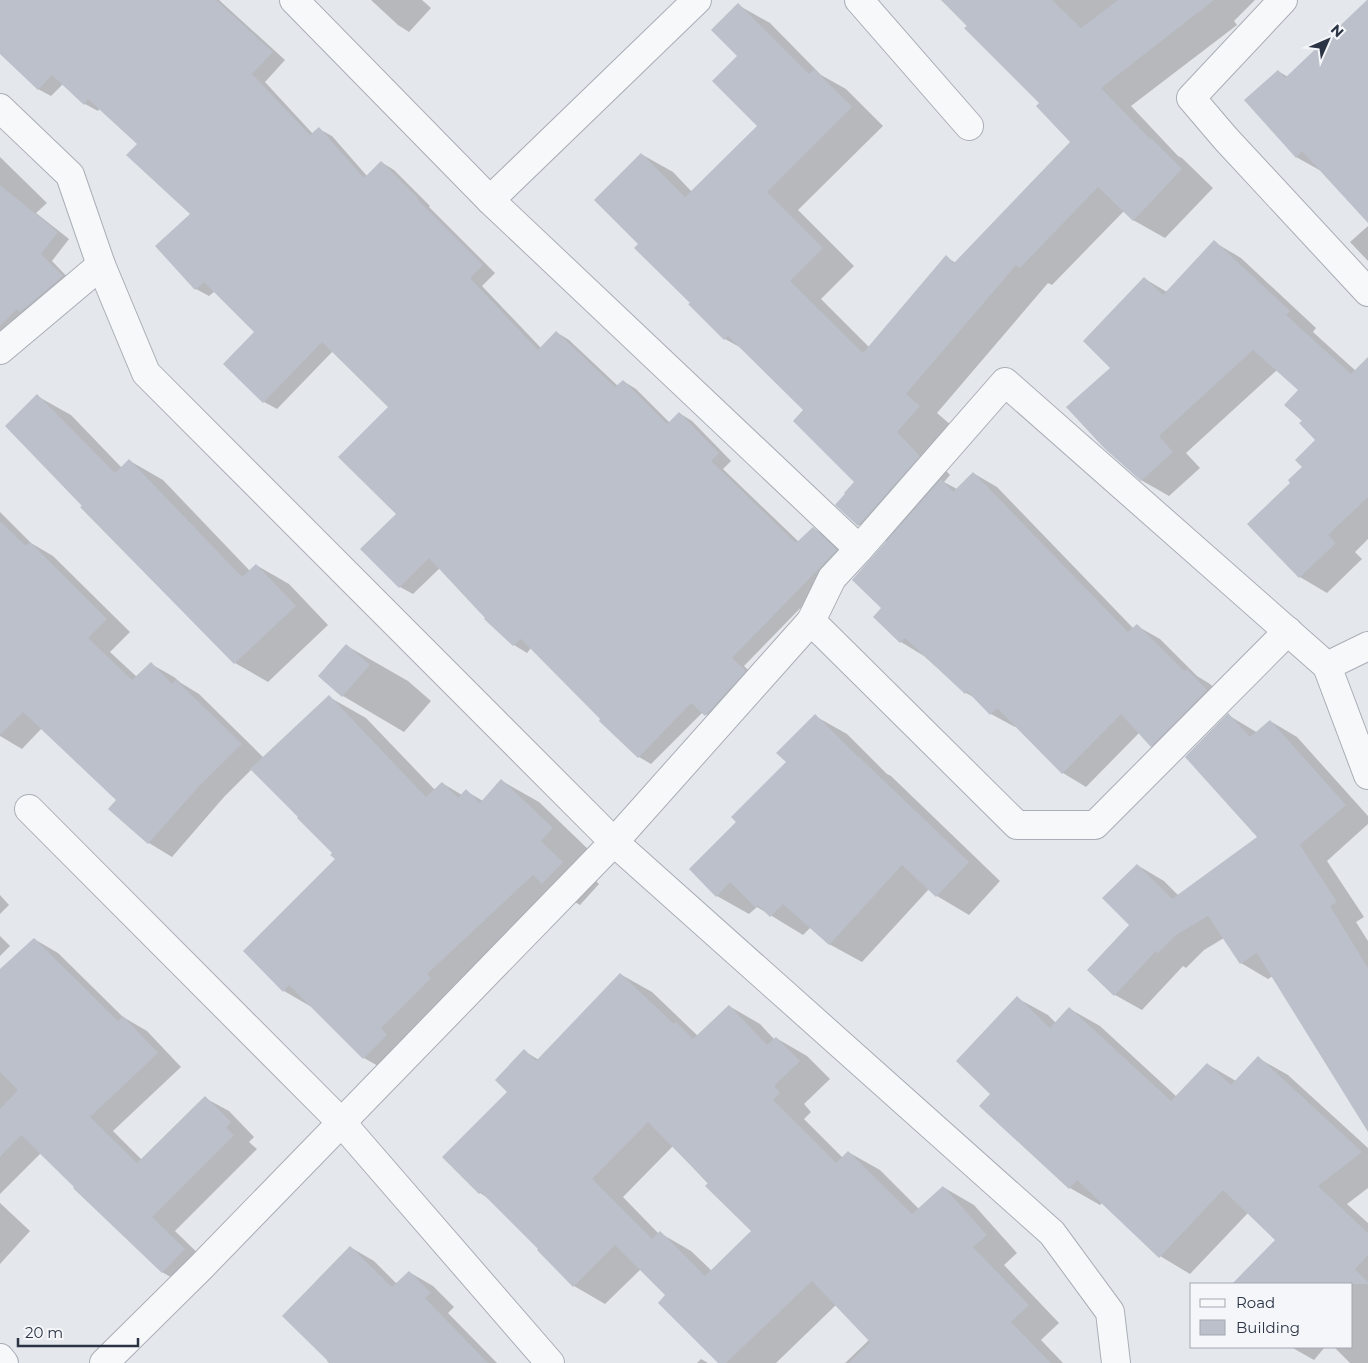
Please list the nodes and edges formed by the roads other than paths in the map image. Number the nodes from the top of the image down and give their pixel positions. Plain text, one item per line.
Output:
1 (294, 0) edge
2 (697, 0) edge
3 (858, 0) edge
4 (1283, 0) edge
5 (0, 108) edge
6 (969, 126) dead end
7 (490, 200) junction
8 (101, 265) junction
9 (1368, 292) edge
10 (0, 350) edge
11 (859, 549) junction
12 (811, 621) junction
13 (1288, 631) junction
14 (1368, 646) edge
15 (1327, 666) junction
16 (1368, 775) edge
17 (29, 809) dead end
18 (614, 842) junction
19 (341, 1122) junction
20 (0, 1358) edge
21 (4, 1363) edge
22 (104, 1363) edge
23 (550, 1363) edge
24 (1116, 1363) edge

1 - 7 street
2 - 7 street
3 - 6 street
4 - 9 street
5 - 8 street
7 - 11 street
8 - 10 street
8 - 18 street
11 - 12 street
11 - 13 street
12 - 13 street
12 - 18 street
13 - 15 street
14 - 15 street
15 - 16 street
17 - 19 street
18 - 19 street
18 - 24 street
19 - 22 street
19 - 23 street
20 - 21 street

